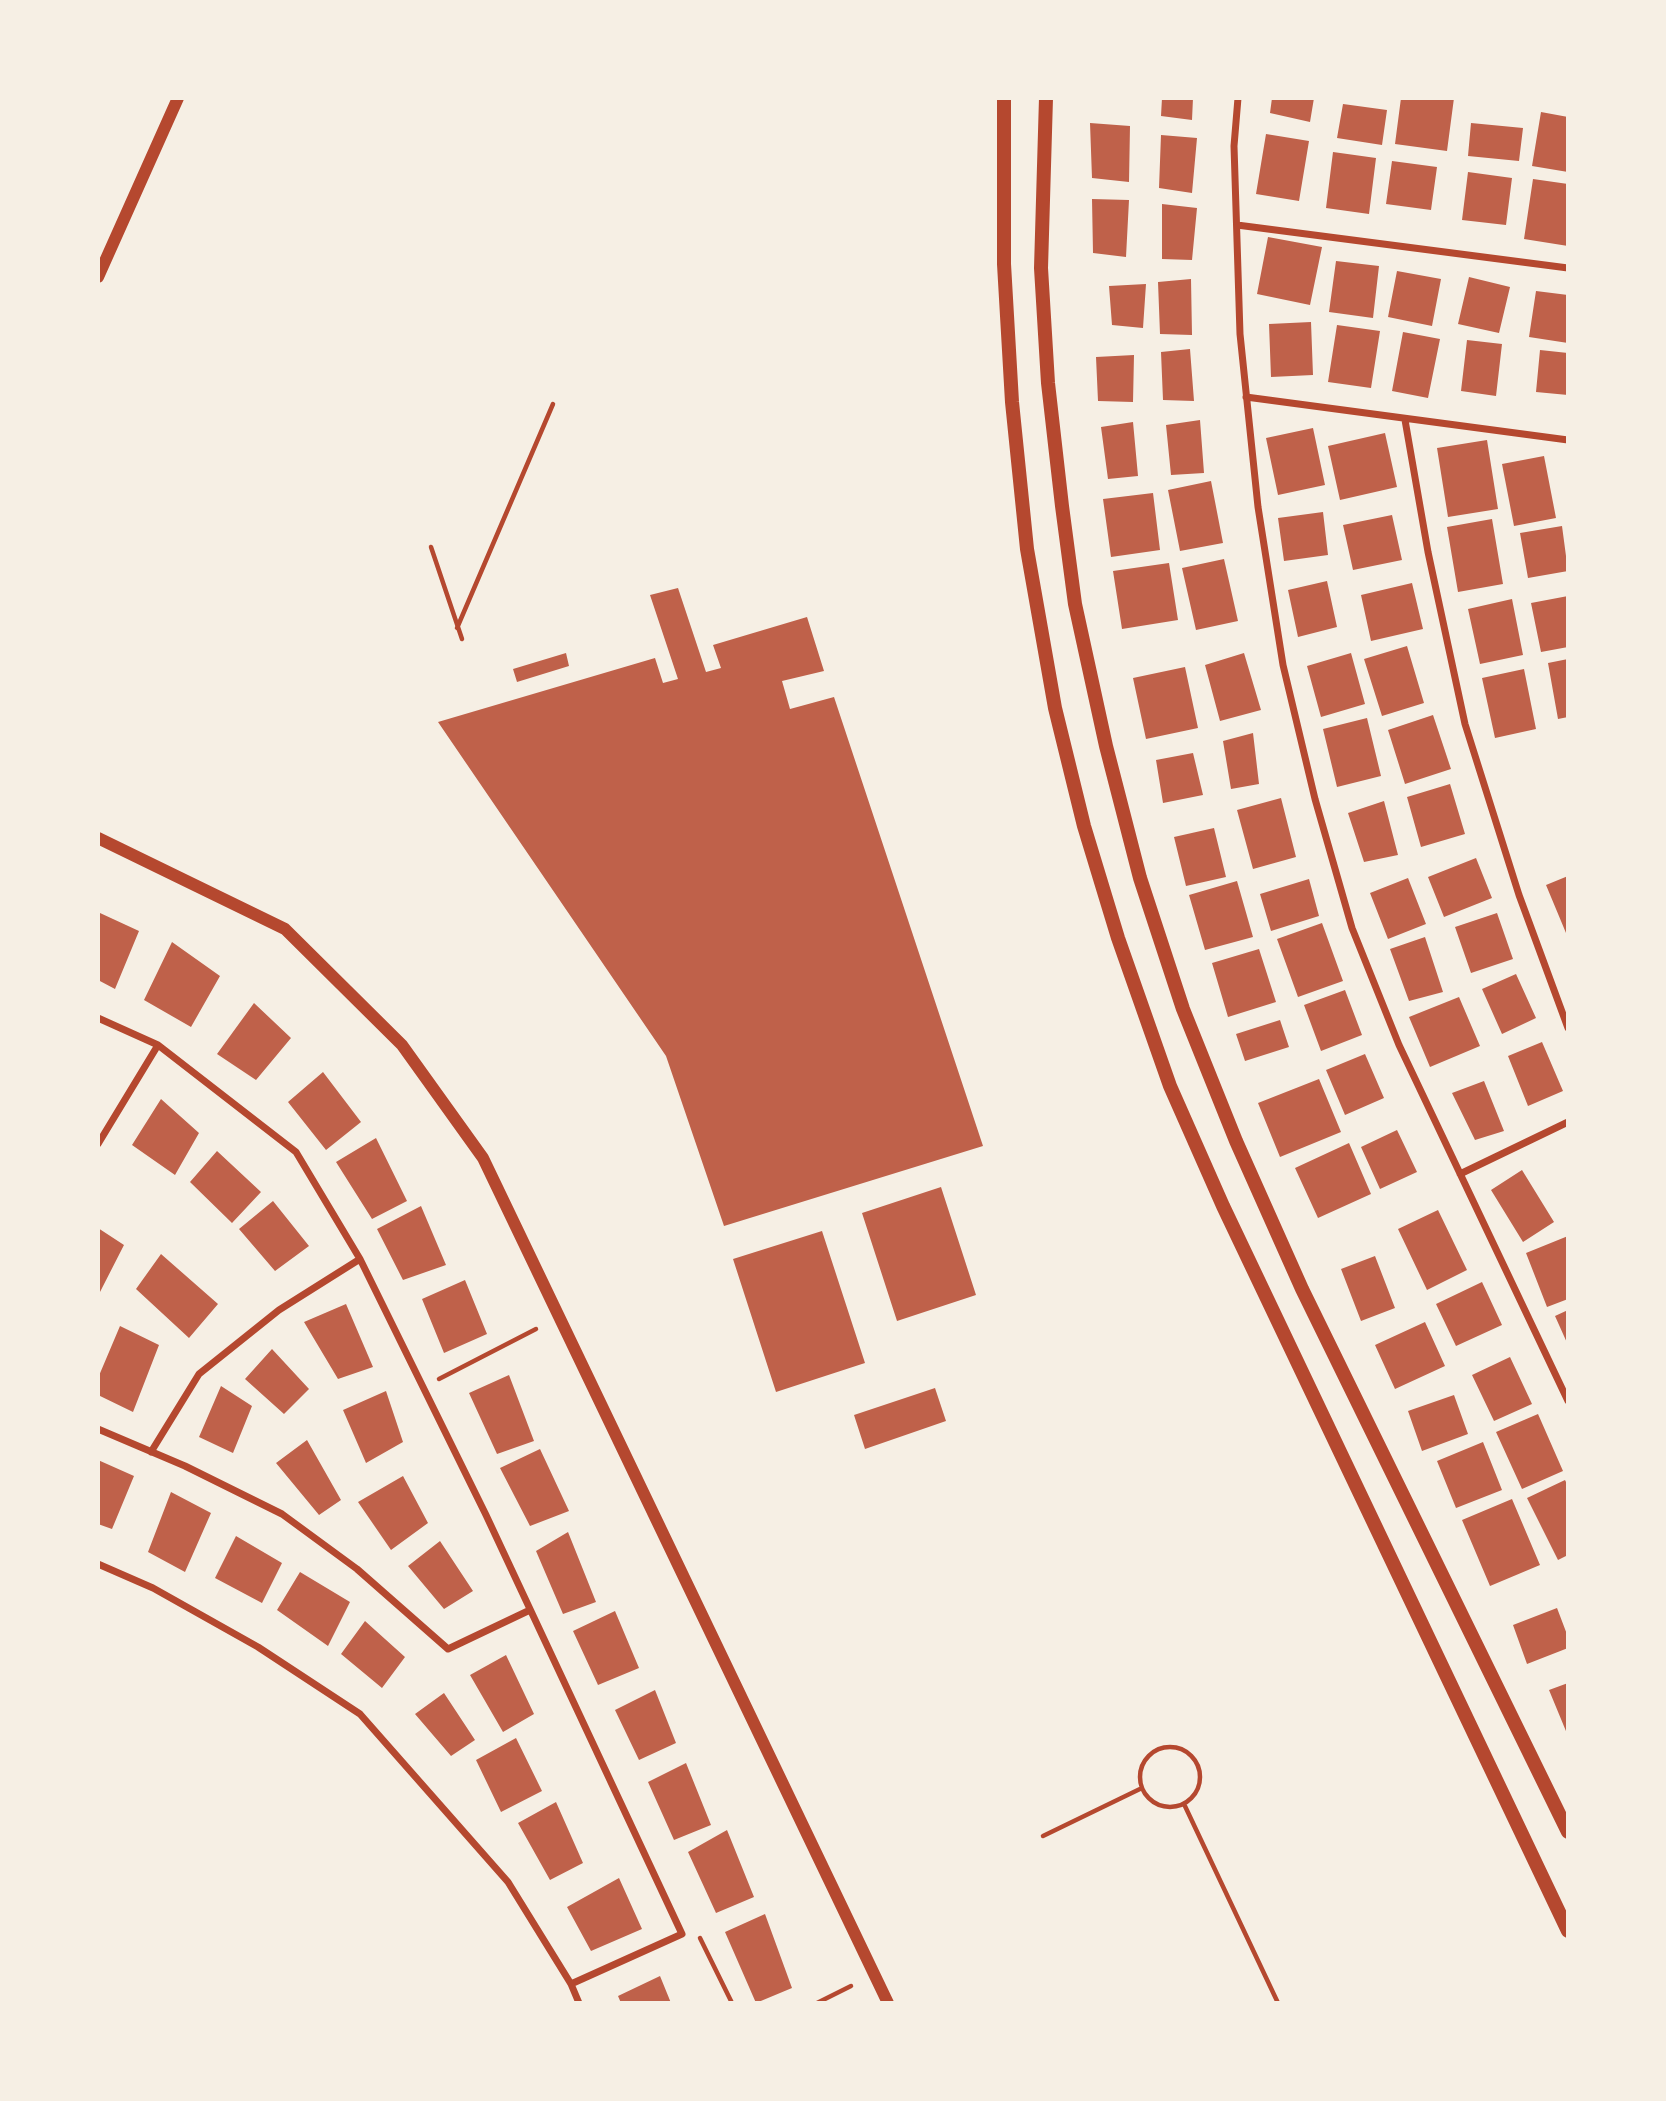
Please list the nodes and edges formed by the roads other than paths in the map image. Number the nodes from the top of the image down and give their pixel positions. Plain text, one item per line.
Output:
1 (178, 98) edge
2 (1004, 98) edge
3 (1046, 98) edge
4 (1238, 98) edge
5 (1237, 225) junction
6 (1568, 268) edge
7 (98, 276) edge
8 (1246, 397) junction
9 (1405, 420) junction
10 (1568, 440) edge
11 (98, 838) edge
12 (98, 1018) edge
13 (1568, 1028) edge
14 (158, 1045) junction
15 (1568, 1122) edge
16 (98, 1144) edge
17 (1460, 1174) junction
18 (360, 1259) junction
19 (1568, 1401) edge
20 (98, 1429) edge
21 (151, 1452) junction
22 (98, 1564) edge
23 (530, 1610) junction
24 (1568, 1832) edge
25 (1568, 1931) edge
26 (571, 1984) junction
27 (579, 2003) edge
28 (888, 2003) edge

1 - 7 street
2 - 25 main road
3 - 24 main road
4 - 5 street
5 - 6 street
5 - 8 street
8 - 9 street
8 - 17 street
9 - 10 street
9 - 13 street
11 - 28 street
12 - 14 street
14 - 16 street
14 - 18 street
15 - 17 street
17 - 19 street
18 - 21 street
18 - 23 street
20 - 21 street
21 - 23 street
22 - 26 street
23 - 26 street
26 - 27 street

